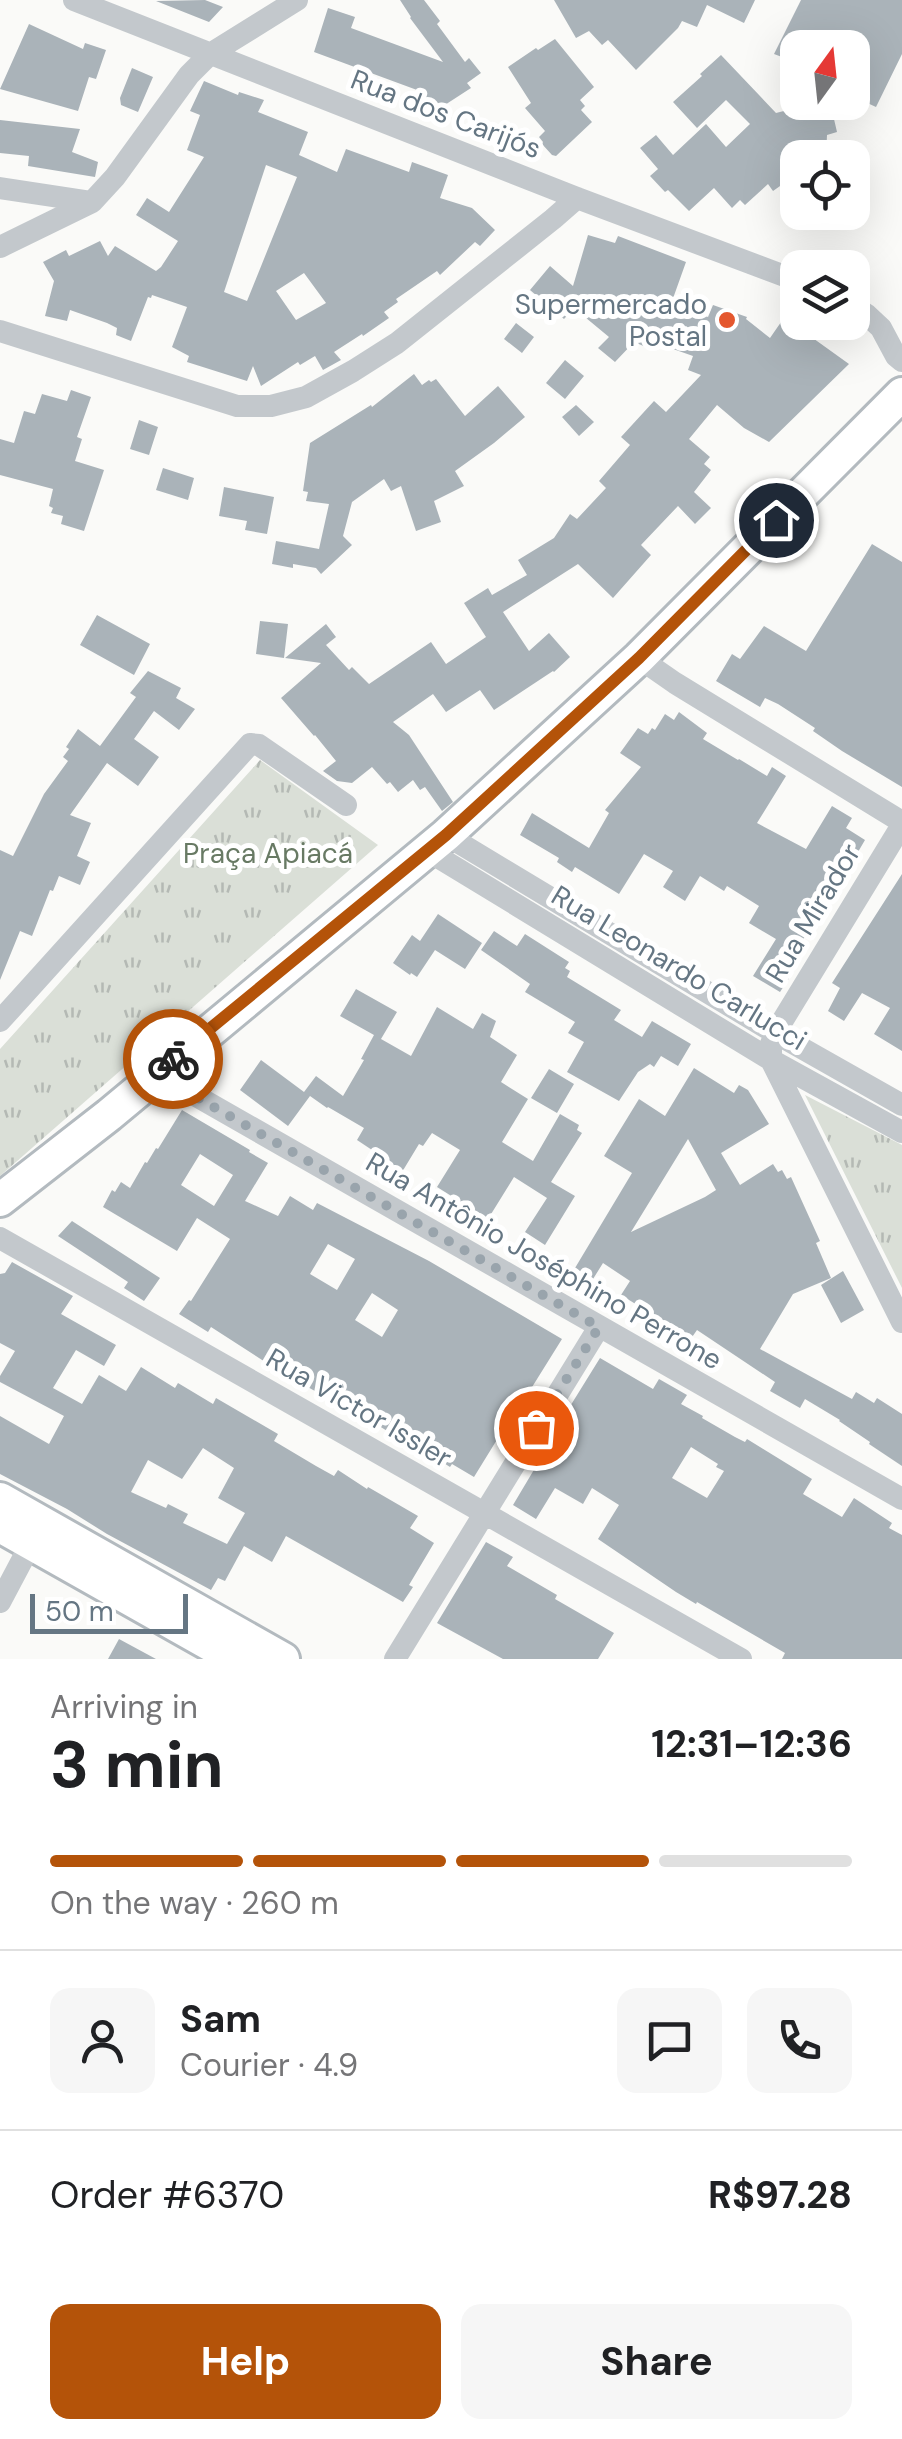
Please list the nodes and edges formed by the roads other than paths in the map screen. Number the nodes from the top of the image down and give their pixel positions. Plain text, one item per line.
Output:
1 (74, 0) edge
2 (297, 0) edge
3 (210, 54) junction
4 (0, 188) edge
5 (577, 198) junction
6 (92, 202) junction
7 (0, 247) edge
8 (780, 274) edge
9 (870, 314) edge
10 (870, 319) edge
11 (902, 327) edge
12 (0, 331) edge
13 (902, 361) edge
14 (902, 394) edge
15 (639, 658) junction
16 (346, 805) dead end
17 (902, 824) edge
18 (437, 843) junction
19 (0, 1021) edge
20 (775, 1033) junction
21 (771, 1060) junction
22 (156, 1074) junction
23 (902, 1105) edge
24 (902, 1132) edge
25 (0, 1200) edge
26 (0, 1238) edge
27 (902, 1322) edge
28 (599, 1327) junction
29 (0, 1499) edge
30 (902, 1499) edge
31 (483, 1514) junction
32 (0, 1526) edge
33 (36, 1532) junction
34 (0, 1602) edge
35 (197, 1623) junction
36 (236, 1659) edge
37 (283, 1659) edge
38 (395, 1659) edge
39 (741, 1659) edge

1 - 3 street, Rua dos Carijós
2 - 3 street
3 - 5 street, Rua dos Carijós
3 - 6 street
4 - 6 street
5 - 8 street, Rua dos Carijós
5 - 12 street
6 - 7 street
9 - 11 street
10 - 13 street
14 - 15 main road
15 - 17 street
15 - 18 main road
16 - 19 street
17 - 20 street, Rua Mirador
18 - 20 street, Rua Leonardo Carlucci
18 - 21 street, Rua Leonardo Carlucci
18 - 22 main road
20 - 21 street
20 - 23 street, Rua Leonardo Carlucci
21 - 24 street, Rua Leonardo Carlucci
21 - 27 street
22 - 25 main road
22 - 28 street, Rua Antônio Joséphino Perrone
26 - 31 street, Rua Victor Issler
28 - 30 street, Rua Antônio Joséphino Perrone
28 - 31 street
29 - 33 main road
31 - 38 street
31 - 39 street, Rua Victor Issler
32 - 33 main road
33 - 34 street
33 - 35 main road
35 - 36 main road
35 - 37 main road

